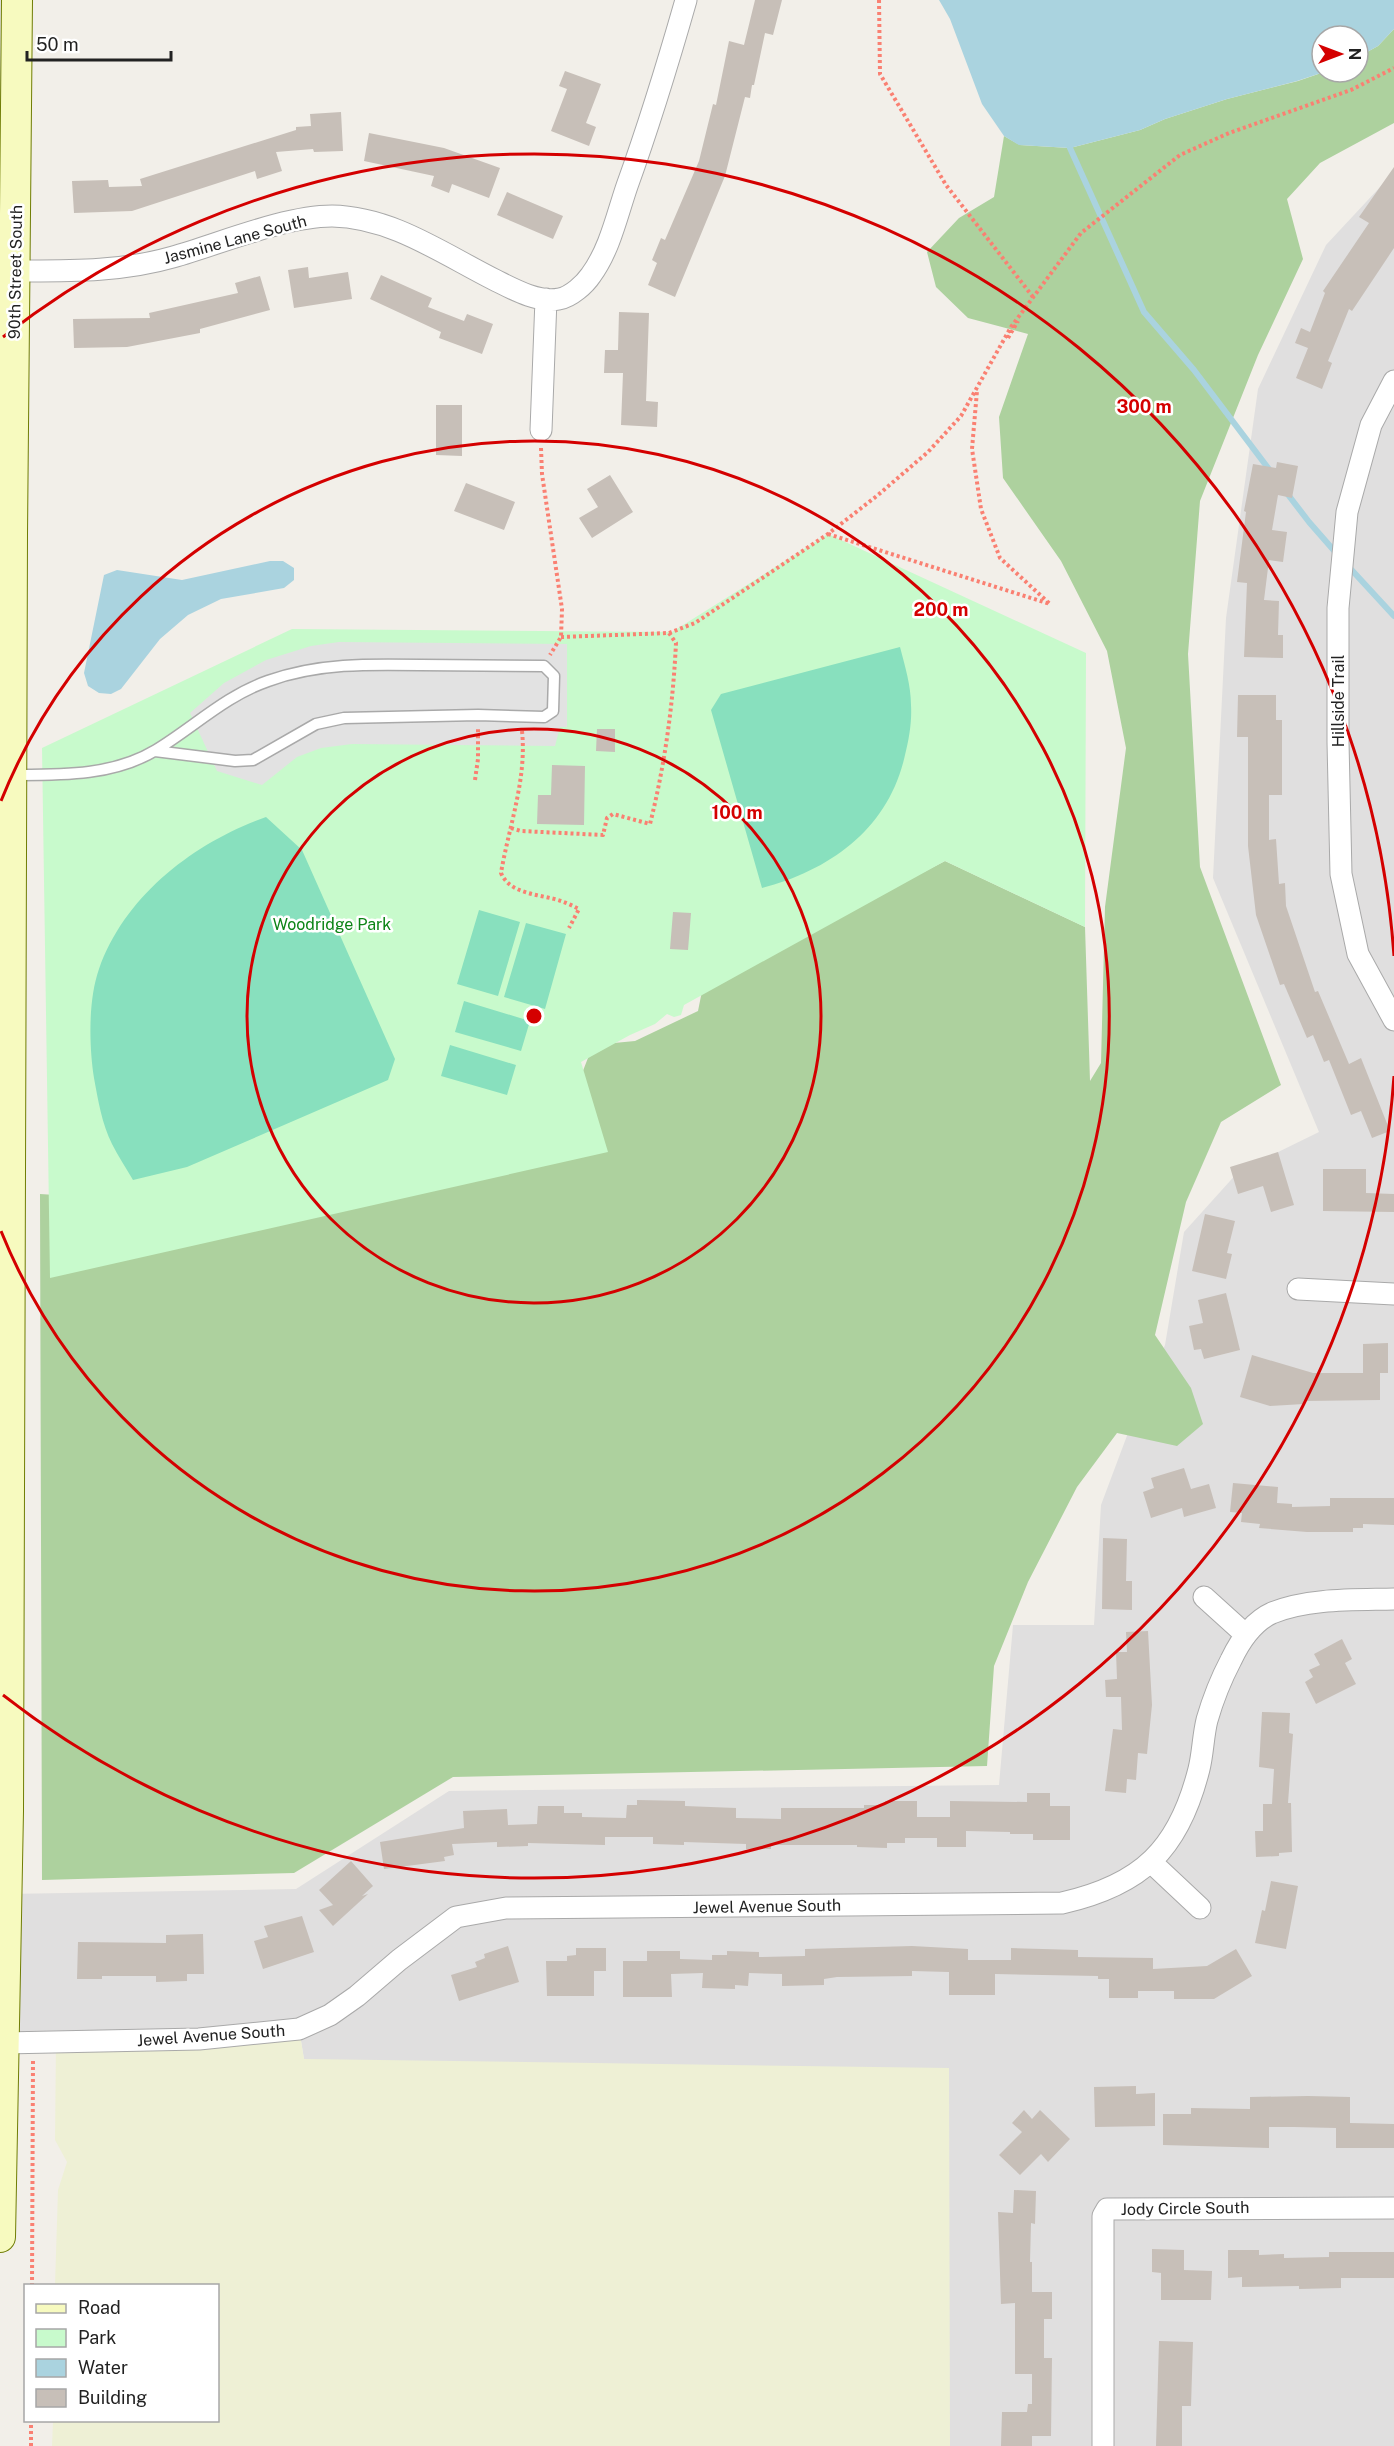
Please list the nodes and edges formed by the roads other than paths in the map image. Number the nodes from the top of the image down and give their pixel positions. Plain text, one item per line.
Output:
1 (17, 0) edge
2 (686, 0) edge
3 (16, 270) junction
4 (546, 299) junction
5 (1394, 381) edge
6 (541, 430) road end
7 (6, 534) edge
8 (155, 751) junction
9 (12, 775) junction
10 (1394, 1020) edge
11 (5, 1204) edge
12 (1298, 1289) dead end
13 (1394, 1294) edge
14 (5, 1508) edge
15 (1204, 1597) dead end
16 (1394, 1599) edge
17 (1246, 1635) junction
18 (4, 1810) edge
19 (1151, 1862) junction
20 (1200, 1908) dead end
21 (18, 2043) junction
22 (1394, 2208) edge
23 (0, 2237) edge
24 (1103, 2446) edge

1 - 3 street, 90th Street South
2 - 4 street
3 - 4 street, Jasmine Lane South
3 - 7 street, 90th Street South
4 - 6 street
5 - 10 street, Hillside Trail
7 - 9 street, 90th Street South
8 - 8 lane
8 - 9 lane
9 - 11 street, 90th Street South
11 - 14 street, 90th Street South
12 - 13 street
14 - 18 street, 90th Street South
15 - 17 street
16 - 17 street, Jewel Avenue South
17 - 19 street, Jewel Avenue South
18 - 21 street, 90th Street South
19 - 20 street
19 - 21 street, Jewel Avenue South
21 - 23 street, 90th Street South
22 - 24 street, Jody Circle South

